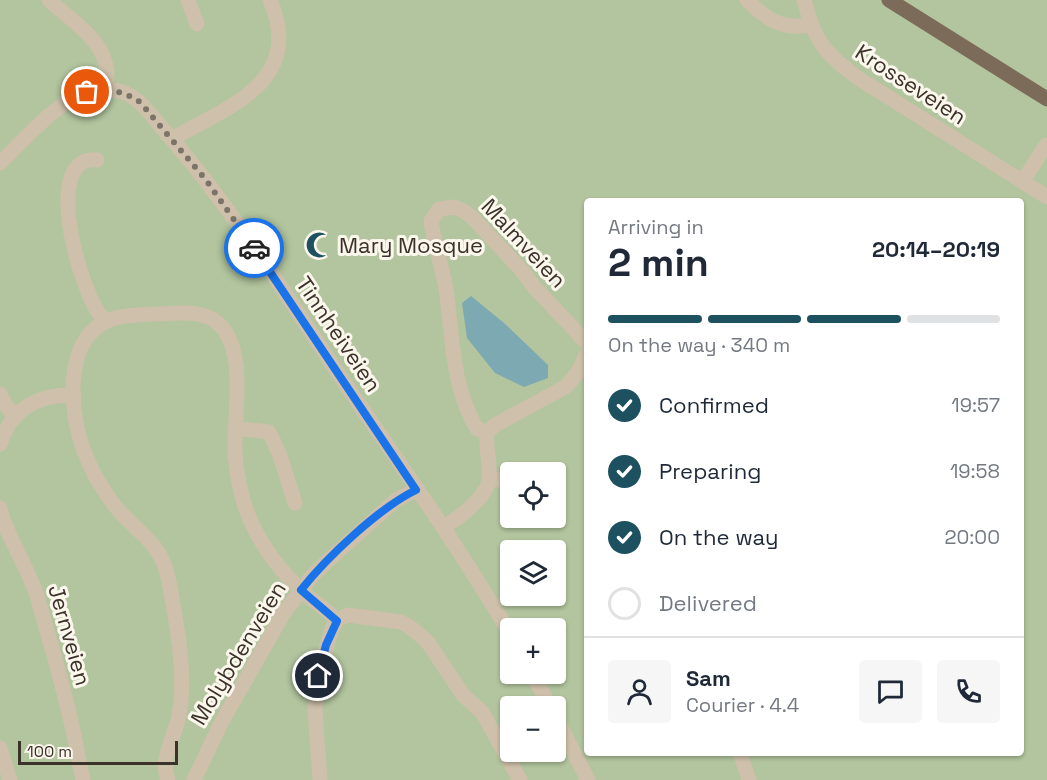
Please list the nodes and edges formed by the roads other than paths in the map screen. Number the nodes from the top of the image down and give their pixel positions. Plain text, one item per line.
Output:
1 (50, 0) edge
2 (188, 0) edge
3 (270, 0) edge
4 (747, 0) edge
5 (804, 0) edge
6 (889, 0) edge
7 (197, 24) dead end
8 (811, 25) junction
9 (106, 90) junction
10 (1047, 99) edge
11 (172, 139) junction
12 (1046, 145) edge
13 (97, 160) dead end
14 (0, 163) edge
15 (1023, 181) junction
16 (1047, 197) edge
17 (105, 321) junction
18 (584, 340) edge
19 (584, 360) edge
20 (0, 394) edge
21 (74, 395) junction
22 (14, 415) junction
23 (235, 428) junction
24 (487, 432) junction
25 (0, 444) edge
26 (489, 479) junction
27 (500, 480) edge
28 (416, 490) junction
29 (295, 503) dead end
30 (0, 508) edge
31 (443, 527) junction
32 (301, 590) junction
33 (500, 618) edge
34 (337, 621) junction
35 (566, 737) edge
36 (0, 748) edge
37 (741, 756) edge
38 (10, 780) edge
39 (83, 780) edge
40 (168, 780) edge
41 (194, 780) edge
42 (320, 780) edge
43 (520, 780) edge
44 (588, 780) edge
45 (749, 780) edge

1 - 9 street
2 - 7 street
3 - 11 street
4 - 8 street
5 - 8 street, Krosseveien
6 - 10 main road
8 - 15 street, Krosseveien
9 - 11 street, Tinnheiveien
9 - 14 street
11 - 28 street, Tinnheiveien
12 - 15 street
13 - 17 street
15 - 16 street, Krosseveien
17 - 21 street
17 - 23 street
18 - 24 street, Malmveien
19 - 24 street
20 - 22 street
21 - 22 street
21 - 40 street
22 - 25 street
23 - 29 street
23 - 32 street
24 - 26 street
26 - 27 street
26 - 31 street
28 - 31 street, Tinnheiveien
28 - 32 street, Molybdenveien
30 - 39 street, Jernveien
31 - 33 street, Tinnheiveien
32 - 34 street
32 - 41 street, Molybdenveien
34 - 42 street
34 - 43 street
35 - 44 street
36 - 38 street
37 - 45 street

